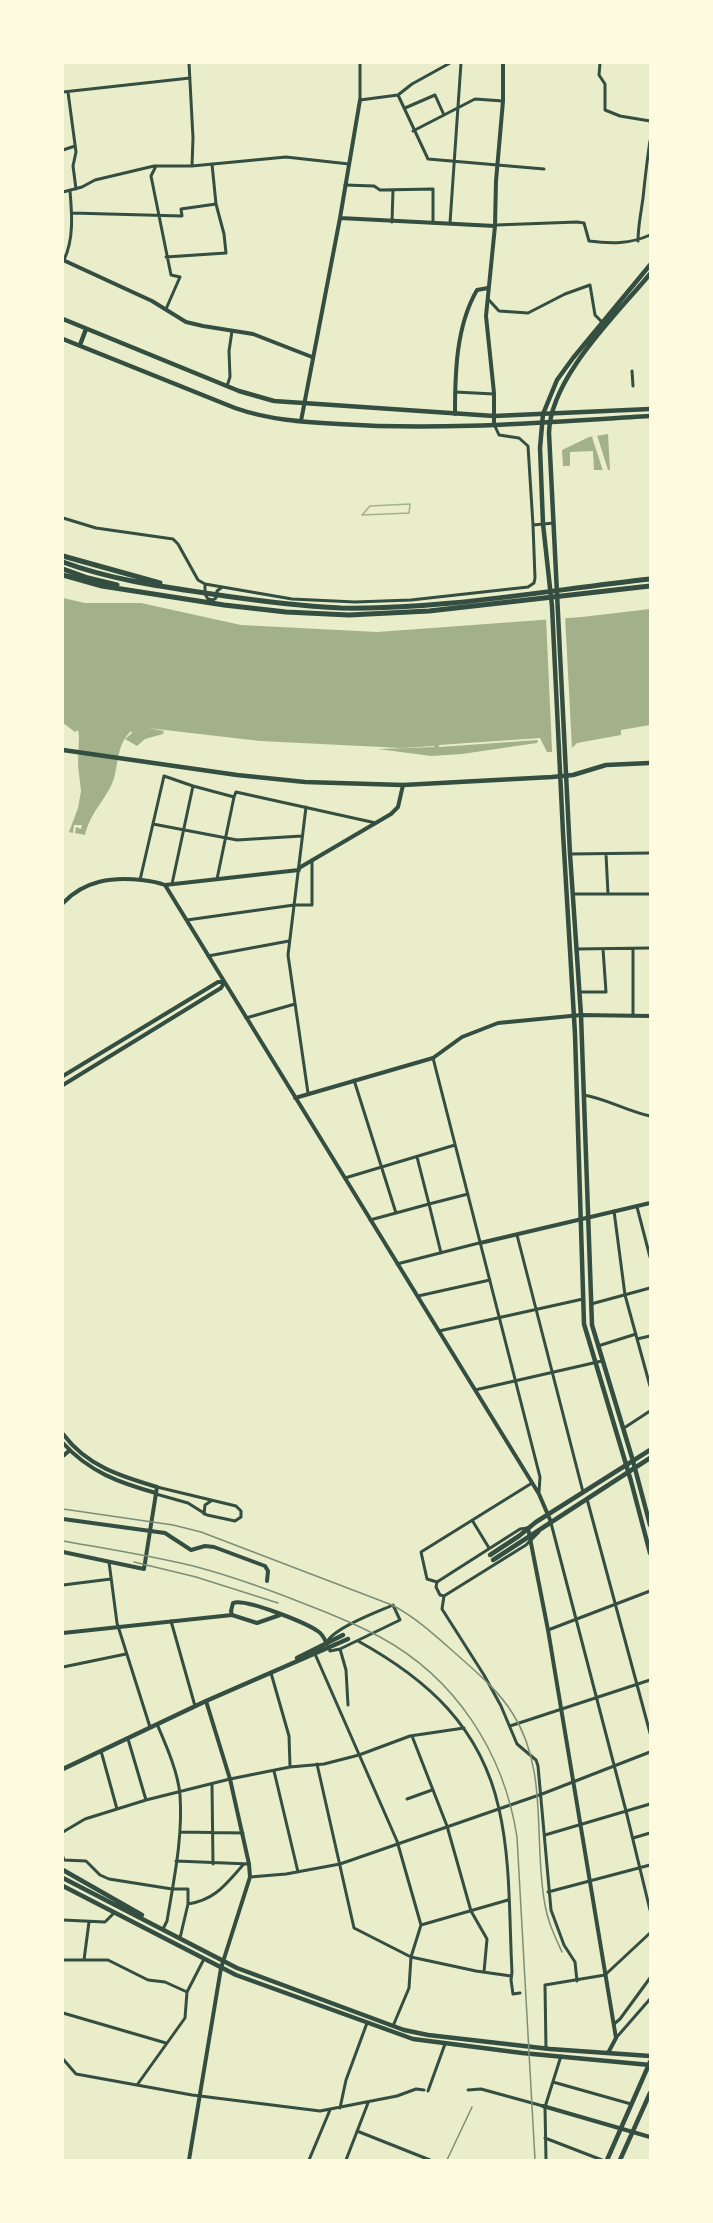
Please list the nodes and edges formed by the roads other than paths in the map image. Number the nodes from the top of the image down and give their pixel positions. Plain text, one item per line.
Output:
1 (189, 63) edge
2 (360, 63) edge
3 (450, 63) edge
4 (460, 63) edge
5 (503, 63) edge
6 (600, 63) edge
7 (190, 78) junction
8 (65, 92) edge
9 (398, 95) junction
10 (360, 100) junction
11 (503, 100) junction
12 (405, 108) junction
13 (457, 108) junction
14 (444, 115) junction
15 (650, 121) edge
16 (413, 130) junction
17 (650, 141) edge
18 (75, 146) junction
19 (63, 150) edge
20 (454, 161) junction
21 (212, 164) junction
22 (349, 164) junction
23 (497, 164) junction
24 (156, 166) junction
25 (192, 166) junction
26 (544, 169) dead end
27 (345, 184) junction
28 (76, 189) junction
29 (393, 190) junction
30 (70, 191) junction
31 (63, 192) edge
32 (216, 204) junction
33 (72, 213) junction
34 (158, 215) junction
35 (340, 218) junction
36 (392, 222) junction
37 (433, 223) junction
38 (450, 223) junction
39 (495, 225) junction
40 (650, 236) edge
41 (638, 241) junction
42 (166, 257) junction
43 (63, 260) edge
44 (650, 265) edge
45 (650, 274) edge
46 (488, 288) junction
47 (487, 298) junction
48 (166, 309) junction
49 (63, 320) edge
50 (602, 322) junction
51 (86, 329) junction
52 (232, 331) junction
53 (63, 339) edge
54 (80, 345) junction
55 (312, 357) junction
56 (632, 371) dead end
57 (227, 386) junction
58 (633, 386) dead end
59 (455, 393) junction
60 (494, 394) junction
61 (303, 404) junction
62 (650, 409) edge
63 (455, 414) junction
64 (543, 414) junction
65 (551, 414) junction
66 (494, 416) junction
67 (650, 416) edge
68 (550, 421) junction
69 (301, 422) junction
70 (542, 422) junction
71 (494, 424) junction
72 (63, 518) edge
73 (543, 524) junction
74 (554, 524) junction
75 (533, 525) junction
76 (63, 556) edge
77 (63, 562) edge
78 (63, 569) edge
79 (63, 575) edge
80 (650, 579) edge
81 (205, 584) junction
82 (650, 586) edge
83 (222, 587) junction
84 (224, 596) junction
85 (169, 597) junction
86 (63, 750) edge
87 (650, 764) edge
88 (560, 776) junction
89 (567, 776) junction
90 (403, 785) junction
91 (193, 786) junction
92 (234, 797) junction
93 (306, 807) junction
94 (376, 823) junction
95 (153, 824) junction
96 (184, 830) junction
97 (302, 836) junction
98 (225, 838) junction
99 (650, 853) edge
100 (570, 854) junction
101 (606, 854) junction
102 (312, 860) junction
103 (299, 869) junction
104 (217, 879) junction
105 (140, 880) junction
106 (172, 884) junction
107 (165, 885) junction
108 (573, 894) junction
109 (608, 894) junction
110 (650, 894) edge
111 (63, 903) edge
112 (294, 905) junction
113 (187, 920) junction
114 (289, 941) junction
115 (650, 948) edge
116 (576, 949) junction
117 (603, 949) junction
118 (633, 949) junction
119 (208, 956) junction
120 (224, 982) junction
121 (579, 992) junction
122 (295, 1004) junction
123 (581, 1015) junction
124 (574, 1016) junction
125 (633, 1016) junction
126 (650, 1016) edge
127 (246, 1018) junction
128 (433, 1058) junction
129 (63, 1076) edge
130 (354, 1080) junction
131 (63, 1084) edge
132 (308, 1093) junction
133 (584, 1095) junction
134 (295, 1098) junction
135 (650, 1116) edge
136 (455, 1145) junction
137 (417, 1156) junction
138 (382, 1167) junction
139 (345, 1178) junction
140 (468, 1194) junction
141 (650, 1203) edge
142 (429, 1204) junction
143 (636, 1206) junction
144 (614, 1211) junction
145 (396, 1213) junction
146 (590, 1217) junction
147 (581, 1219) junction
148 (370, 1220) junction
149 (517, 1234) junction
150 (480, 1243) junction
151 (441, 1253) junction
152 (650, 1257) edge
153 (397, 1264) junction
154 (489, 1280) junction
155 (650, 1288) edge
156 (625, 1295) junction
157 (417, 1297) junction
158 (583, 1299) junction
159 (591, 1304) junction
160 (536, 1309) junction
161 (499, 1317) junction
162 (439, 1332) junction
163 (650, 1336) edge
164 (637, 1337) junction
165 (598, 1346) junction
166 (603, 1360) junction
167 (595, 1363) junction
168 (552, 1373) junction
169 (516, 1381) junction
170 (650, 1386) edge
171 (475, 1390) junction
172 (650, 1411) edge
173 (623, 1429) junction
174 (63, 1434) edge
175 (63, 1443) edge
176 (70, 1450) junction
177 (650, 1450) edge
178 (63, 1456) edge
179 (650, 1458) edge
180 (633, 1461) junction
181 (626, 1465) junction
182 (635, 1468) junction
183 (628, 1473) junction
184 (532, 1483) junction
185 (157, 1487) junction
186 (583, 1492) junction
187 (156, 1493) junction
188 (539, 1494) junction
189 (587, 1499) junction
190 (212, 1501) junction
191 (204, 1514) junction
192 (549, 1514) junction
193 (63, 1519) edge
194 (472, 1520) junction
195 (551, 1523) junction
196 (650, 1525) edge
197 (528, 1528) junction
198 (148, 1532) junction
199 (531, 1538) junction
200 (489, 1548) junction
201 (63, 1552) edge
202 (650, 1553) edge
203 (108, 1560) junction
204 (111, 1579) junction
205 (267, 1581) dead end
206 (437, 1582) junction
207 (63, 1585) edge
208 (650, 1590) edge
209 (444, 1596) junction
210 (259, 1601) dead end
211 (614, 1604) junction
212 (257, 1607) junction
213 (232, 1615) junction
214 (280, 1615) junction
215 (576, 1619) junction
216 (171, 1621) junction
217 (118, 1626) junction
218 (548, 1630) junction
219 (63, 1633) edge
220 (343, 1635) dead end
221 (348, 1639) dead end
222 (358, 1641) junction
223 (327, 1646) junction
224 (340, 1649) junction
225 (126, 1654) junction
226 (315, 1654) junction
227 (63, 1668) edge
228 (273, 1670) junction
229 (650, 1680) edge
230 (637, 1685) junction
231 (596, 1698) junction
232 (206, 1701) junction
233 (195, 1706) junction
234 (348, 1706) dead end
235 (561, 1709) junction
236 (157, 1724) junction
237 (510, 1726) junction
238 (150, 1727) junction
239 (464, 1728) junction
240 (650, 1733) edge
241 (412, 1736) junction
242 (128, 1738) junction
243 (101, 1751) junction
244 (650, 1752) edge
245 (359, 1755) junction
246 (317, 1763) junction
247 (614, 1766) junction
248 (290, 1767) junction
249 (63, 1769) edge
250 (274, 1771) junction
251 (230, 1779) junction
252 (573, 1782) junction
253 (212, 1785) junction
254 (432, 1790) junction
255 (180, 1793) junction
256 (542, 1794) junction
257 (407, 1799) dead end
258 (146, 1800) junction
259 (650, 1804) edge
260 (499, 1808) junction
261 (117, 1809) junction
262 (626, 1811) junction
263 (580, 1824) junction
264 (447, 1827) junction
265 (63, 1832) edge
266 (180, 1832) junction
267 (214, 1833) junction
268 (243, 1833) junction
269 (650, 1833) edge
270 (544, 1835) junction
271 (633, 1838) junction
272 (398, 1844) junction
273 (63, 1857) edge
274 (176, 1861) junction
275 (213, 1864) junction
276 (249, 1864) junction
277 (340, 1864) junction
278 (650, 1864) edge
279 (244, 1865) junction
280 (640, 1867) junction
281 (63, 1870) edge
282 (298, 1872) junction
283 (250, 1877) junction
284 (63, 1878) edge
285 (590, 1881) junction
286 (63, 1886) edge
287 (172, 1889) junction
288 (548, 1892) junction
289 (508, 1900) junction
290 (188, 1904) junction
291 (650, 1910) edge
292 (471, 1911) junction
293 (114, 1913) junction
294 (63, 1920) edge
295 (90, 1922) junction
296 (153, 1923) junction
297 (421, 1925) junction
298 (163, 1929) junction
299 (650, 1933) edge
300 (180, 1938) junction
301 (411, 1957) junction
302 (204, 1959) junction
303 (63, 1960) edge
304 (84, 1960) junction
305 (223, 1961) junction
306 (222, 1968) junction
307 (484, 1972) junction
308 (511, 1976) junction
309 (606, 1976) junction
310 (650, 1978) edge
311 (577, 1980) junction
312 (187, 1992) junction
313 (520, 1993) dead end
314 (650, 1999) edge
315 (63, 2013) edge
316 (367, 2023) junction
317 (614, 2024) junction
318 (393, 2026) junction
319 (616, 2038) junction
320 (166, 2043) junction
321 (445, 2044) junction
322 (546, 2049) junction
323 (563, 2050) junction
324 (608, 2053) junction
325 (650, 2056) edge
326 (561, 2057) junction
327 (63, 2059) edge
328 (650, 2064) edge
329 (552, 2082) junction
330 (136, 2086) junction
331 (468, 2090) dead end
332 (198, 2096) junction
333 (649, 2097) edge
334 (369, 2102) junction
335 (631, 2104) junction
336 (544, 2106) junction
337 (340, 2108) junction
338 (330, 2110) junction
339 (621, 2127) junction
340 (633, 2131) junction
341 (357, 2132) junction
342 (650, 2137) edge
343 (545, 2138) junction
344 (189, 2160) edge
345 (309, 2160) edge
346 (346, 2160) edge
347 (430, 2160) edge
348 (546, 2160) edge
349 (602, 2160) edge
350 (607, 2160) edge
351 (620, 2160) edge

1 - 7 street
2 - 10 street
3 - 9 street
4 - 13 street
5 - 11 street
6 - 15 street
7 - 8 street
7 - 25 street
8 - 18 street
9 - 10 street
9 - 12 street
10 - 22 street
11 - 13 street
11 - 23 street
12 - 14 street
12 - 16 street
13 - 14 street
13 - 20 street
14 - 16 street
16 - 20 street
17 - 41 street
18 - 19 street
18 - 28 street
20 - 23 street
20 - 38 street
21 - 22 street
21 - 25 street
21 - 32 street
22 - 27 street
23 - 26 street
23 - 39 street
24 - 25 street
24 - 28 street
24 - 34 street
27 - 29 street
27 - 35 street
28 - 30 street
29 - 36 street
29 - 37 street
30 - 31 street
30 - 33 street
32 - 34 street
32 - 42 street
33 - 34 street
33 - 43 street
34 - 42 street
35 - 36 street
35 - 55 street
36 - 37 street
37 - 38 street
38 - 39 street
39 - 41 street
39 - 46 street
40 - 41 street
42 - 48 street
43 - 48 street
44 - 50 main road
45 - 65 main road
46 - 47 street
46 - 59 street
47 - 50 street
47 - 60 street
48 - 52 street
49 - 51 main road
50 - 64 main road
51 - 54 main road
51 - 57 main road
52 - 55 street
52 - 57 street
53 - 54 main road
54 - 69 main road
55 - 61 street
56 - 58 street
57 - 61 main road
59 - 60 street
59 - 63 street
60 - 66 street
61 - 63 main road
61 - 69 street
62 - 65 main road
63 - 66 main road
64 - 65 main road
64 - 66 main road
64 - 70 main road
65 - 68 main road
66 - 71 street
67 - 68 main road
68 - 70 main road
68 - 74 main road
69 - 71 main road
70 - 71 main road
70 - 73 main road
71 - 75 street
72 - 81 street
73 - 74 street
73 - 75 street
73 - 88 main road
74 - 89 main road
75 - 83 street
76 - 84 highway
77 - 84 highway
78 - 85 highway
79 - 85 highway
80 - 84 highway
81 - 83 street
81 - 83 street
82 - 85 highway
86 - 90 main road
87 - 89 main road
88 - 89 main road
88 - 90 main road
88 - 124 main road
89 - 100 main road
90 - 94 street
91 - 92 street
91 - 95 street
91 - 96 street
92 - 93 street
92 - 98 street
93 - 94 street
93 - 97 street
94 - 102 street
95 - 96 street
95 - 105 street
96 - 98 street
96 - 106 street
97 - 98 street
97 - 103 street
98 - 104 street
99 - 101 street
100 - 101 street
100 - 108 main road
101 - 109 street
102 - 103 street
102 - 112 street
103 - 104 street
103 - 112 street
104 - 106 street
105 - 107 street
105 - 111 street
106 - 107 street
107 - 113 street
108 - 109 street
108 - 116 main road
109 - 110 street
112 - 113 street
112 - 114 street
113 - 119 street
114 - 119 street
114 - 122 street
115 - 118 street
116 - 117 street
116 - 121 main road
117 - 118 street
117 - 121 street
118 - 125 street
119 - 120 street
120 - 127 street
120 - 129 street
120 - 131 street
121 - 123 main road
122 - 127 street
122 - 132 street
123 - 124 street
123 - 125 street
123 - 133 main road
124 - 128 street
124 - 147 main road
125 - 126 street
127 - 134 street
128 - 130 street
128 - 136 street
130 - 132 street
130 - 138 street
132 - 134 street
133 - 135 street
133 - 146 main road
134 - 139 street
136 - 137 street
136 - 140 street
137 - 138 street
137 - 142 street
138 - 139 street
138 - 145 street
139 - 148 street
140 - 142 street
140 - 150 street
141 - 143 street
142 - 145 street
142 - 151 street
143 - 144 street
143 - 152 street
144 - 146 street
144 - 156 street
145 - 148 street
146 - 147 street
146 - 159 main road
147 - 149 street
147 - 158 main road
148 - 153 street
149 - 150 street
149 - 160 street
150 - 151 street
150 - 154 street
151 - 153 street
153 - 157 street
154 - 157 street
154 - 161 street
155 - 156 street
156 - 159 street
156 - 164 street
157 - 162 street
158 - 160 street
158 - 167 main road
159 - 165 main road
160 - 161 street
160 - 168 street
161 - 162 street
161 - 169 street
162 - 171 street
163 - 164 street
164 - 165 street
164 - 170 street
165 - 166 main road
166 - 167 street
166 - 173 main road
167 - 168 street
167 - 181 main road
168 - 169 street
168 - 186 street
169 - 171 street
169 - 188 street
171 - 184 street
172 - 173 street
173 - 180 main road
174 - 185 street
175 - 176 street
176 - 178 street
176 - 187 street
177 - 180 main road
179 - 182 main road
180 - 181 main road
180 - 182 main road
181 - 183 main road
181 - 186 main road
182 - 183 main road
182 - 196 main road
183 - 189 main road
183 - 202 main road
184 - 188 street
184 - 194 street
185 - 187 street
185 - 190 street
186 - 192 main road
187 - 191 street
187 - 198 street
188 - 192 street
189 - 195 main road
189 - 211 street
190 - 191 street
190 - 191 street
192 - 195 street
192 - 197 main road
193 - 198 street
194 - 200 street
194 - 206 street
195 - 199 main road
195 - 215 street
197 - 199 street
197 - 199 main road
197 - 200 street
198 - 203 street
198 - 205 street
199 - 209 street
199 - 218 street
200 - 206 street
201 - 203 street
203 - 204 street
204 - 207 street
204 - 217 street
206 - 209 street
208 - 211 street
209 - 237 street
210 - 212 street
211 - 215 street
211 - 230 street
212 - 213 street
212 - 214 street
213 - 214 street
213 - 216 street
214 - 223 street
215 - 218 street
215 - 231 street
216 - 217 street
216 - 233 street
217 - 219 street
217 - 225 street
218 - 235 street
220 - 223 main road
221 - 223 main road
222 - 223 street
222 - 224 street
222 - 239 street
223 - 224 street
223 - 226 main road
223 - 228 main road
224 - 234 street
225 - 227 street
225 - 238 street
226 - 228 main road
226 - 245 street
228 - 232 main road
228 - 248 street
229 - 230 street
230 - 231 street
230 - 240 street
231 - 235 street
231 - 247 street
232 - 233 main road
232 - 251 street
233 - 236 main road
235 - 237 street
235 - 252 street
236 - 238 main road
236 - 255 street
237 - 256 street
238 - 242 main road
239 - 241 street
239 - 260 street
241 - 245 street
241 - 254 street
242 - 243 main road
242 - 258 street
243 - 249 main road
243 - 261 street
244 - 247 street
245 - 246 street
245 - 272 street
246 - 248 street
246 - 277 street
247 - 252 street
247 - 262 street
248 - 250 street
250 - 251 street
250 - 282 street
251 - 253 street
251 - 268 street
252 - 256 street
252 - 263 street
253 - 255 street
253 - 267 street
254 - 257 street
254 - 264 street
255 - 258 street
255 - 266 street
256 - 260 street
256 - 270 street
258 - 261 street
259 - 262 street
260 - 264 street
260 - 289 street
261 - 265 street
262 - 263 street
262 - 271 street
263 - 270 street
263 - 285 street
264 - 272 street
264 - 292 street
266 - 267 street
266 - 274 street
267 - 268 street
267 - 275 street
268 - 276 street
269 - 271 street
270 - 288 street
271 - 280 street
272 - 277 street
272 - 297 street
273 - 287 street
274 - 275 street
274 - 287 street
275 - 279 street
276 - 279 street
276 - 283 street
277 - 282 street
277 - 301 street
278 - 280 street
279 - 290 street
280 - 285 street
280 - 291 street
281 - 296 main road
282 - 283 street
283 - 305 street
284 - 296 main road
285 - 288 street
285 - 309 street
286 - 293 main road
287 - 290 street
287 - 298 street
288 - 311 street
289 - 292 street
289 - 308 street
290 - 300 street
292 - 297 street
292 - 307 street
293 - 295 street
293 - 302 main road
294 - 295 street
295 - 304 street
296 - 298 main road
297 - 301 street
298 - 300 main road
299 - 309 street
300 - 305 main road
301 - 307 street
301 - 318 street
302 - 306 main road
302 - 312 street
303 - 304 street
304 - 312 street
305 - 306 street
305 - 318 main road
306 - 316 main road
306 - 332 street
307 - 308 street
308 - 313 street
309 - 311 street
309 - 317 street
310 - 317 street
311 - 322 street
312 - 320 street
314 - 319 street
315 - 320 street
316 - 321 main road
316 - 337 street
317 - 319 street
318 - 322 main road
319 - 324 street
320 - 330 street
321 - 326 main road
321 - 334 street
322 - 323 main road
323 - 324 main road
323 - 326 street
324 - 325 main road
326 - 328 main road
326 - 329 street
327 - 330 street
328 - 335 main road
329 - 335 street
329 - 336 street
330 - 332 street
331 - 336 street
332 - 338 street
332 - 344 street
333 - 340 main road
334 - 337 street
334 - 341 street
335 - 339 main road
336 - 339 street
336 - 343 street
337 - 338 street
338 - 345 street
339 - 340 street
339 - 350 main road
340 - 342 street
340 - 351 main road
341 - 346 street
341 - 347 street
343 - 348 street
343 - 349 street

